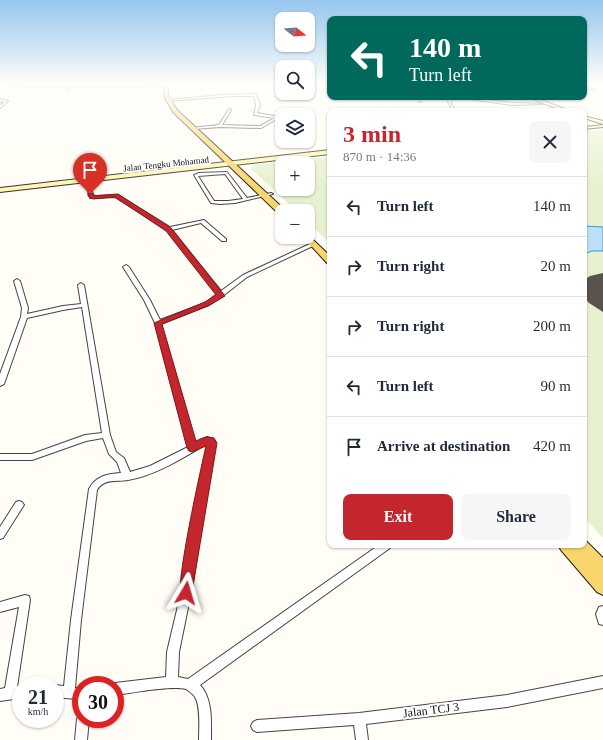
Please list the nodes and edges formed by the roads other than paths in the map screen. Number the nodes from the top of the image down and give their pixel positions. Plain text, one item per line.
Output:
1 (184, 119) edge
2 (224, 119) edge
3 (277, 119) edge
4 (587, 119) edge
5 (587, 119) edge
6 (591, 121) junction
7 (603, 125) edge
8 (220, 126) junction
9 (587, 126) edge
10 (587, 127) edge
11 (194, 129) junction
12 (327, 153) edge
13 (254, 161) junction
14 (234, 164) junction
15 (218, 167) junction
16 (86, 182) junction
17 (0, 190) edge
18 (268, 194) junction
19 (246, 199) junction
20 (276, 204) edge
21 (280, 204) edge
22 (169, 229) junction
23 (315, 236) edge
24 (224, 240) dead end
25 (314, 244) joint
26 (327, 247) edge
27 (327, 258) edge
28 (126, 267) dead end
29 (17, 281) dead end
30 (81, 285) dead end
31 (221, 296) junction
32 (84, 305) junction
33 (24, 317) junction
34 (158, 323) junction
35 (0, 384) edge
36 (106, 435) junction
37 (192, 448) junction
38 (0, 457) edge
39 (127, 477) junction
40 (19, 505) dead end
41 (0, 535) edge
42 (383, 548) edge
43 (569, 548) edge
44 (585, 548) edge
45 (603, 569) edge
46 (603, 587) edge
47 (0, 607) edge
48 (603, 611) edge
49 (603, 620) edge
50 (78, 676) edge
51 (172, 682) junction
52 (603, 682) edge
53 (191, 684) junction
54 (124, 688) edge
55 (10, 693) edge
56 (359, 719) junction
57 (257, 726) dead end
58 (82, 728) edge
59 (81, 740) edge
60 (205, 740) edge
61 (362, 740) edge

1 - 11 main road
2 - 8 street
3 - 8 street
4 - 6 main road
5 - 7 main road
6 - 7 main road
6 - 9 main road
7 - 10 main road
8 - 11 street
11 - 14 main road
12 - 13 main road
13 - 14 main road
13 - 14 main road
13 - 14 main road
14 - 15 main road, Jalan Tengku Mohamad
14 - 15 main road
14 - 17 main road, Jalan Tengku Mohamad
14 - 18 main road
15 - 16 main road, Jalan Tengku Mohamad
16 - 17 main road, Jalan Tengku Mohamad
16 - 22 street
18 - 19 street
18 - 20 main road
18 - 21 main road
19 - 19 street
22 - 24 street
22 - 31 street
23 - 26 main road
25 - 27 main road
25 - 31 street
28 - 34 street
29 - 33 street
30 - 32 street
31 - 34 street
32 - 33 street
32 - 36 street
33 - 35 street
34 - 37 street
36 - 38 street
36 - 39 street
37 - 39 street
37 - 51 street
39 - 50 street
40 - 41 street
42 - 53 street
43 - 46 main road
44 - 45 main road
47 - 55 street
48 - 49 street
51 - 53 street
51 - 54 street
52 - 56 street, Jalan TCJ 3
53 - 60 street
56 - 57 street, Jalan TCJ 3
56 - 61 street
58 - 59 street

